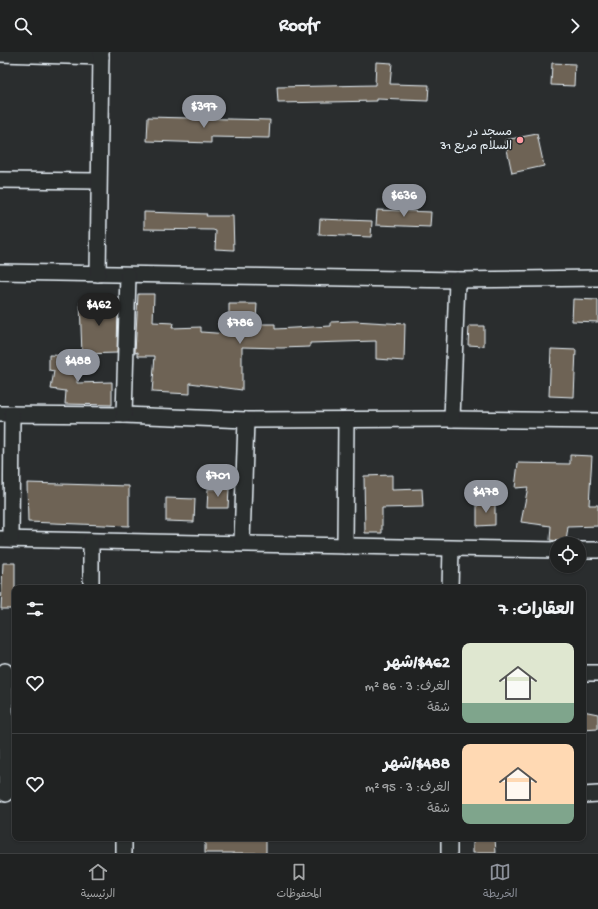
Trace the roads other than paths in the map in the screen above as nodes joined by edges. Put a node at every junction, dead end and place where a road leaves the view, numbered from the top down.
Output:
1 (0, 54) edge
2 (101, 54) edge
3 (0, 180) edge
4 (98, 181) junction
5 (0, 272) edge
6 (98, 274) junction
7 (128, 275) junction
8 (598, 278) edge
9 (457, 280) junction
10 (6, 414) edge
11 (124, 415) junction
12 (452, 419) junction
13 (246, 420) junction
14 (346, 420) junction
15 (598, 422) edge
16 (5, 539) edge
17 (91, 541) junction
18 (242, 542) junction
19 (345, 546) junction
20 (451, 549) junction
21 (550, 550) edge
22 (586, 550) edge
23 (598, 550) edge
24 (90, 585) edge
25 (450, 585) edge
26 (7, 671) edge
27 (586, 673) edge
28 (598, 673) edge
29 (7, 794) edge
30 (598, 794) edge
31 (586, 795) edge
32 (124, 841) edge
33 (449, 841) edge
34 (124, 853) edge
35 (449, 853) edge

1 - 2 street
2 - 4 street
3 - 4 street
4 - 6 street
5 - 6 street
6 - 7 street
7 - 9 street
7 - 11 street
8 - 9 street
9 - 12 street
10 - 11 street
10 - 16 street
11 - 13 street
12 - 14 street
12 - 15 street
13 - 14 street
13 - 18 street
14 - 19 street
16 - 17 street
17 - 18 street
17 - 24 street
18 - 19 street
19 - 20 street
20 - 21 street
20 - 25 street
22 - 23 street
26 - 29 street
27 - 28 street
30 - 31 street
32 - 34 street
33 - 35 street

